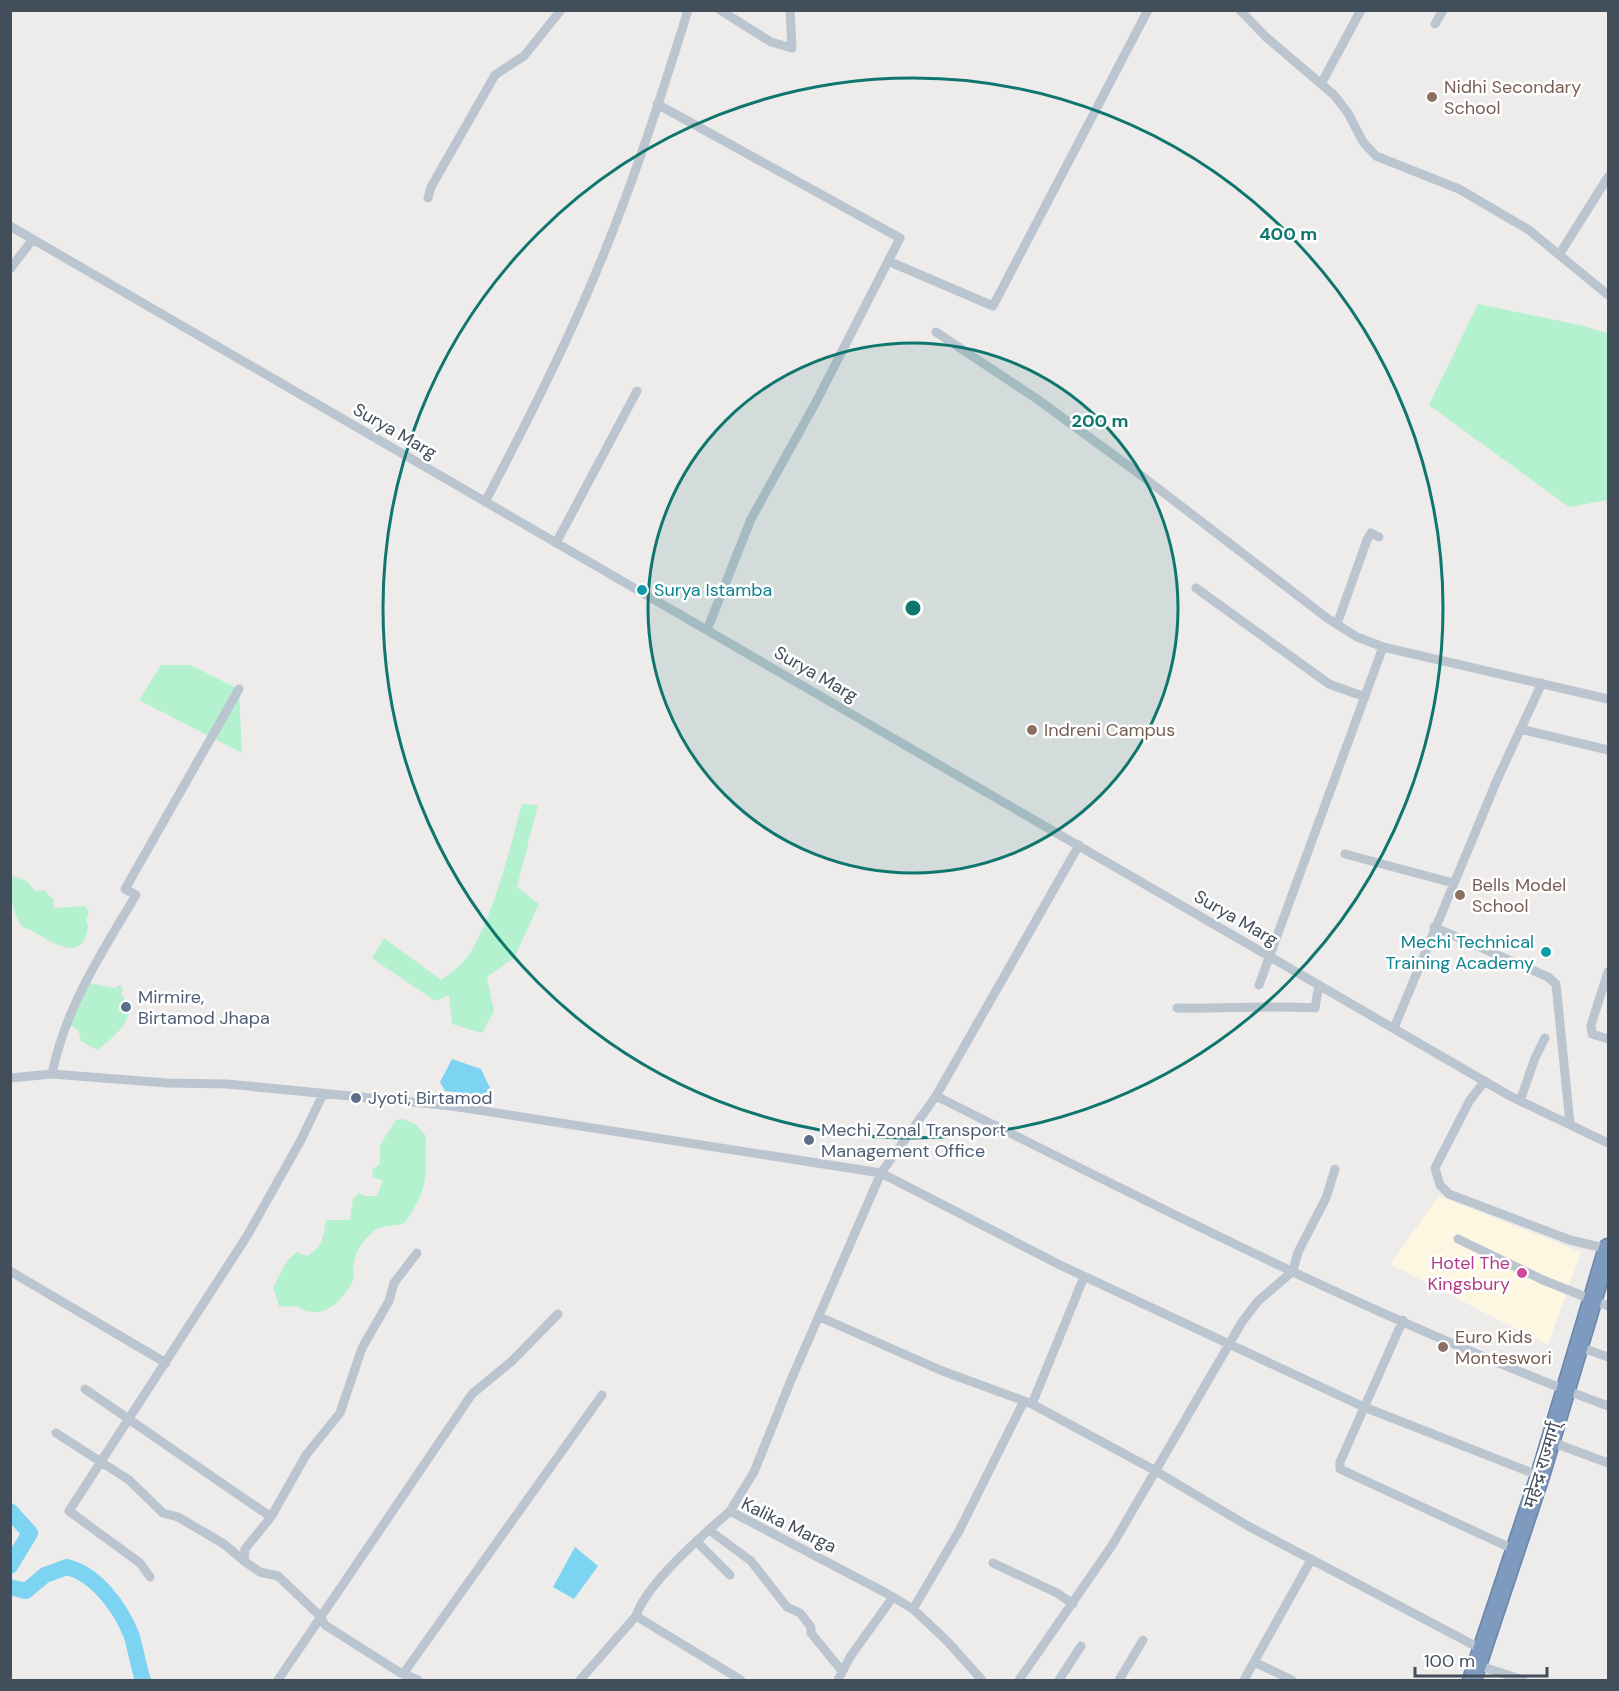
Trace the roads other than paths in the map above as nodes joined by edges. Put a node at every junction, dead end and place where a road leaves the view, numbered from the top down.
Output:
1 (561, 10) edge
2 (688, 10) edge
3 (720, 10) edge
4 (790, 10) edge
5 (1148, 10) edge
6 (1240, 10) edge
7 (1361, 10) edge
8 (1443, 10) edge
9 (1435, 24) dead end
10 (1321, 84) junction
11 (657, 104) junction
12 (1608, 177) edge
13 (428, 198) dead end
14 (10, 226) edge
15 (33, 239) junction
16 (1559, 255) junction
17 (888, 261) junction
18 (10, 268) edge
19 (1608, 295) edge
20 (936, 332) dead end
21 (638, 391) dead end
22 (485, 502) junction
23 (1379, 537) dead end
24 (556, 543) junction
25 (1197, 588) dead end
26 (1337, 624) junction
27 (707, 630) junction
28 (1383, 647) junction
29 (1542, 683) junction
30 (239, 689) dead end
31 (1365, 697) junction
32 (1608, 699) edge
33 (1520, 729) junction
34 (1608, 750) edge
35 (1079, 845) junction
36 (1345, 854) dead end
37 (1453, 883) junction
38 (1434, 927) junction
39 (1270, 958) junction
40 (1608, 972) edge
41 (1259, 985) dead end
42 (1319, 985) junction
43 (1177, 1008) dead end
44 (1394, 1028) junction
45 (1545, 1038) dead end
46 (1608, 1039) edge
47 (52, 1074) junction
48 (10, 1078) edge
49 (1485, 1081) junction
50 (323, 1094) junction
51 (936, 1096) junction
52 (1520, 1101) junction
53 (1569, 1124) junction
54 (1608, 1143) edge
55 (1335, 1169) dead end
56 (882, 1173) junction
57 (1458, 1239) dead end
58 (1608, 1249) edge
59 (417, 1253) dead end
60 (10, 1271) edge
61 (1293, 1271) junction
62 (1084, 1276) junction
63 (1600, 1303) edge
64 (558, 1314) dead end
65 (820, 1317) junction
66 (1403, 1320) junction
67 (1230, 1344) junction
68 (1577, 1346) junction
69 (1608, 1357) edge
70 (166, 1363) junction
71 (85, 1389) dead end
72 (1565, 1390) junction
73 (602, 1395) dead end
74 (1028, 1403) junction
75 (1608, 1406) edge
76 (1364, 1407) junction
77 (129, 1420) junction
78 (56, 1434) dead end
79 (1549, 1441) junction
80 (102, 1462) junction
81 (1608, 1462) edge
82 (1154, 1470) junction
83 (1540, 1476) junction
84 (730, 1511) junction
85 (271, 1517) junction
86 (709, 1530) junction
87 (698, 1543) junction
88 (1515, 1550) junction
89 (1311, 1560) junction
90 (244, 1561) junction
91 (993, 1563) dead end
92 (730, 1575) dead end
93 (150, 1577) dead end
94 (893, 1597) junction
95 (1073, 1604) junction
96 (913, 1610) junction
97 (636, 1616) junction
98 (321, 1617) junction
99 (1143, 1640) dead end
100 (1081, 1647) dead end
101 (1254, 1662) junction
102 (1477, 1665) edge
103 (403, 1674) junction
104 (840, 1676) edge
105 (278, 1680) edge
106 (418, 1680) edge
107 (580, 1680) edge
108 (741, 1680) edge
109 (982, 1680) edge
110 (1019, 1680) edge
111 (1059, 1680) edge
112 (1119, 1680) edge
113 (1244, 1680) edge
114 (1292, 1680) edge
115 (1523, 1680) edge

1 - 13 street
2 - 11 street
3 - 4 street
5 - 17 street
6 - 10 street
7 - 10 street
8 - 9 street
10 - 16 street
11 - 17 street
11 - 22 street
12 - 16 street
14 - 15 street, Surya Marg
15 - 18 street
15 - 22 street, Surya Marg
16 - 19 street
17 - 27 street
20 - 26 street
21 - 24 street
22 - 24 street, Surya Marg
23 - 26 street
24 - 27 street, Surya Marg
25 - 31 street
26 - 28 street
27 - 35 street, Surya Marg
28 - 29 street
28 - 31 street
29 - 32 street
29 - 33 street
30 - 47 street
31 - 39 street
33 - 34 street
33 - 37 street
35 - 39 street, Surya Marg
35 - 51 street
36 - 37 street
37 - 38 street
38 - 44 street
38 - 53 street
39 - 41 street
39 - 42 street, Surya Marg
40 - 46 street
42 - 43 street
42 - 44 street, Surya Marg
44 - 49 street, Surya Marg
45 - 52 street
47 - 48 street
47 - 50 street
49 - 52 street, Surya Marg
49 - 58 street
50 - 56 street
50 - 70 street
51 - 56 street
51 - 61 street
52 - 53 street, Surya Marg
53 - 54 street, Surya Marg
55 - 61 street
56 - 62 street
56 - 65 street
57 - 63 street
58 - 63 highway, महेन्द्र राज्मार्ग्
59 - 85 street
60 - 70 street
61 - 66 street
61 - 67 street
62 - 67 street
62 - 74 street
63 - 68 highway, महेन्द्र राज्मार्ग्
64 - 98 street
65 - 74 street
65 - 84 street
66 - 72 street
66 - 76 street
67 - 76 street
67 - 82 street
68 - 69 street
68 - 72 highway, महेन्द्र राज्मार्ग्
70 - 77 street
71 - 77 street
72 - 75 street
72 - 79 highway, महेन्द्र राज्मार्ग्
73 - 103 street
74 - 82 street
74 - 96 street
76 - 83 street
76 - 88 street
77 - 80 street
77 - 85 street
78 - 80 street
79 - 81 street
79 - 83 highway, महेन्द्र राज्मार्ग्
80 - 90 street
80 - 93 street
82 - 89 street
82 - 95 street
83 - 88 highway, महेन्द्र राज्मार्ग्
84 - 86 street, Kalika Marga
84 - 94 street, Kalika Marga
85 - 90 street
86 - 87 street, Kalika Marga
86 - 104 street
87 - 92 street
87 - 97 street, Kalika Marga
88 - 102 highway, महेन्द्र राज्मार्ग्
89 - 101 street
89 - 102 street
90 - 98 street
91 - 95 street
94 - 96 street, Kalika Marga
94 - 104 street
95 - 110 street
96 - 109 street, Kalika Marga
97 - 107 street, Kalika Marga
97 - 108 street
98 - 103 street
98 - 105 street
99 - 112 street
100 - 111 street
101 - 113 street
101 - 114 street
102 - 115 street
103 - 106 street

